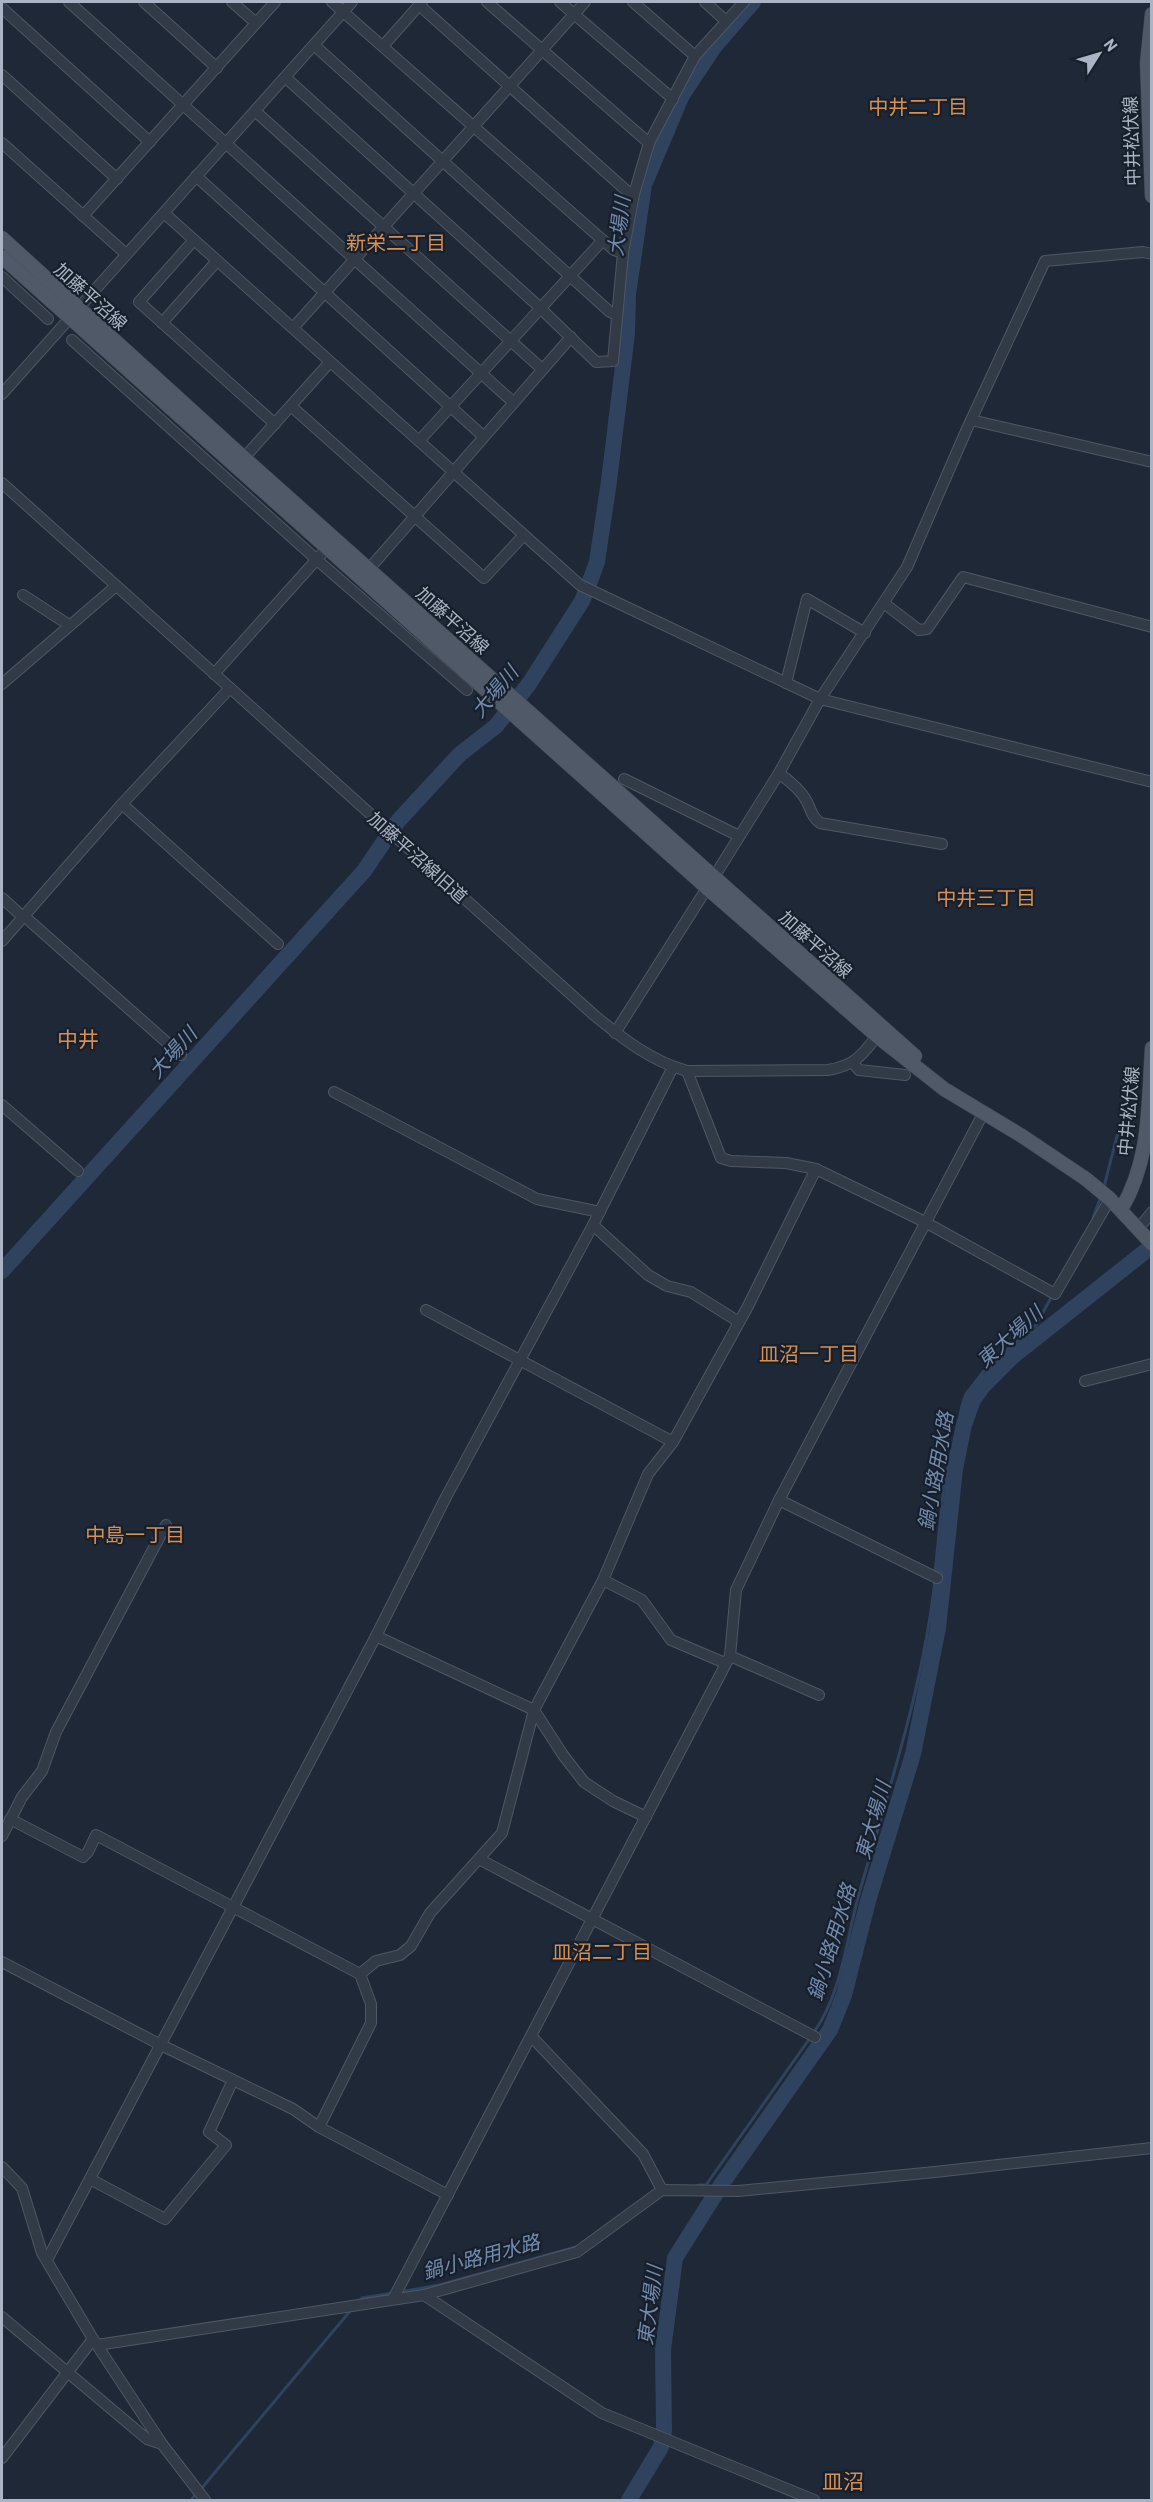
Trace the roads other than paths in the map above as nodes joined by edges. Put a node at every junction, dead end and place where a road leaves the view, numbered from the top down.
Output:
1 (69, 2) edge
2 (144, 2) edge
3 (232, 2) edge
4 (275, 2) edge
5 (332, 2) edge
6 (352, 2) edge
7 (487, 2) edge
8 (561, 2) edge
9 (585, 2) edge
10 (633, 2) edge
11 (705, 2) edge
12 (744, 2) edge
13 (421, 3) edge
14 (2, 8) edge
15 (343, 12) junction
16 (574, 14) junction
17 (1152, 14) edge
18 (726, 21) junction
19 (256, 23) junction
20 (1150, 39) edge
21 (314, 45) junction
22 (383, 46) junction
23 (542, 50) junction
24 (695, 56) junction
25 (217, 68) junction
26 (2, 75) edge
27 (285, 77) junction
28 (510, 86) junction
29 (672, 99) junction
30 (183, 104) junction
31 (255, 111) junction
32 (473, 127) junction
33 (150, 142) junction
34 (2, 143) edge
35 (649, 143) junction
36 (226, 144) junction
37 (1151, 153) edge
38 (444, 162) junction
39 (196, 176) junction
40 (117, 179) junction
41 (414, 194) junction
42 (634, 194) junction
43 (1152, 196) edge
44 (164, 213) junction
45 (83, 216) junction
46 (384, 227) junction
47 (2, 238) edge
48 (194, 240) junction
49 (603, 240) junction
50 (623, 253) junction
51 (126, 254) junction
52 (1152, 254) edge
53 (2, 257) edge
54 (354, 260) junction
55 (218, 261) junction
56 (19, 273) junction
57 (570, 276) junction
58 (5, 281) edge
59 (324, 293) junction
60 (540, 308) junction
61 (74, 314) junction
62 (617, 315) junction
63 (48, 319) dead end
64 (162, 323) junction
65 (293, 328) junction
66 (571, 338) junction
67 (72, 340) dead end
68 (511, 341) junction
69 (330, 362) junction
70 (542, 369) junction
71 (479, 373) junction
72 (2, 394) edge
73 (513, 402) junction
74 (291, 406) junction
75 (451, 407) junction
76 (971, 420) junction
77 (173, 422) junction
78 (275, 424) junction
79 (483, 436) junction
80 (419, 441) junction
81 (244, 458) junction
82 (1152, 462) edge
83 (453, 471) junction
84 (2, 483) edge
85 (416, 517) junction
86 (523, 536) junction
87 (326, 549) junction
88 (316, 559) junction
89 (369, 569) junction
90 (116, 586) junction
91 (23, 594) dead end
92 (885, 604) junction
93 (69, 625) junction
94 (1152, 627) edge
95 (866, 633) junction
96 (214, 674) junction
97 (786, 683) junction
98 (2, 684) edge
99 (230, 688) junction
100 (467, 690) dead end
101 (502, 697) junction
102 (820, 699) junction
103 (779, 773) junction
104 (624, 779) dead end
105 (1152, 782) edge
106 (122, 804) junction
107 (739, 836) junction
108 (942, 844) dead end
109 (710, 882) junction
110 (2, 898) edge
111 (23, 917) junction
112 (2, 941) edge
113 (278, 944) dead end
114 (880, 1032) junction
115 (615, 1033) junction
116 (1152, 1048) edge
117 (181, 1055) dead end
118 (853, 1063) junction
119 (673, 1067) junction
120 (687, 1071) junction
121 (905, 1075) dead end
122 (334, 1092) dead end
123 (2, 1105) edge
124 (984, 1112) junction
125 (816, 1169) junction
126 (78, 1172) dead end
127 (1110, 1199) junction
128 (1121, 1210) junction
129 (600, 1212) junction
130 (1152, 1212) edge
131 (925, 1221) junction
132 (593, 1225) junction
133 (1138, 1229) junction
134 (1152, 1244) edge
135 (426, 1310) dead end
136 (739, 1322) junction
137 (520, 1362) junction
138 (1152, 1364) edge
139 (1085, 1381) dead end
140 (673, 1442) junction
141 (779, 1500) junction
142 (166, 1525) dead end
143 (937, 1578) dead end
144 (603, 1580) junction
145 (376, 1636) junction
146 (728, 1659) junction
147 (819, 1695) dead end
148 (534, 1710) junction
149 (646, 1817) junction
150 (10, 1819) junction
151 (2, 1836) edge
152 (479, 1858) junction
153 (233, 1906) junction
154 (592, 1919) junction
155 (2, 1962) edge
156 (360, 1974) junction
157 (531, 2036) junction
158 (814, 2037) dead end
159 (159, 2044) junction
160 (233, 2080) junction
161 (319, 2127) junction
162 (1152, 2148) edge
163 (2, 2167) edge
164 (90, 2179) junction
165 (662, 2190) junction
166 (448, 2194) junction
167 (47, 2259) junction
168 (424, 2295) junction
169 (393, 2299) junction
170 (2, 2318) edge
171 (95, 2342) junction
172 (68, 2372) junction
173 (162, 2444) junction
174 (2, 2458) edge
175 (205, 2500) edge
176 (814, 2500) edge

1 - 30 street
2 - 25 street
3 - 19 street
4 - 19 street
5 - 15 street
6 - 15 street
7 - 23 street
8 - 16 street
9 - 16 street
10 - 24 street
11 - 18 street
12 - 18 street
13 - 22 street
13 - 28 street
14 - 33 street
15 - 21 street
15 - 22 street
16 - 23 street
16 - 29 street
17 - 20 main road, 中井松伏線
18 - 24 street
19 - 25 street
20 - 37 main road, 中井松伏線
21 - 27 street
21 - 38 street
22 - 32 street
23 - 28 street
23 - 35 street
24 - 29 street
25 - 30 street
26 - 40 street
27 - 31 street
27 - 41 street
28 - 32 street
28 - 42 street
29 - 35 street
30 - 33 street
30 - 36 street
31 - 36 street
31 - 46 street
32 - 38 street
32 - 49 street
33 - 40 street
34 - 45 street
35 - 42 street
36 - 39 street
36 - 54 street
37 - 43 main road, 中井松伏線
38 - 41 street
38 - 57 street
39 - 44 street
39 - 59 street
40 - 45 street
41 - 46 street
41 - 60 street
42 - 50 street
44 - 48 street
44 - 51 street
45 - 51 street
46 - 54 street
46 - 68 street
47 - 61 main road, 加藤平沼線
48 - 55 street
48 - 64 street
49 - 50 street
49 - 57 street
50 - 62 street
51 - 61 street
52 - 76 street
53 - 56 main road, 加藤平沼線
54 - 59 street
54 - 71 street
55 - 64 street
55 - 65 street
56 - 58 street
56 - 61 main road, 加藤平沼線
57 - 60 street
57 - 62 street
58 - 63 street
59 - 65 street
59 - 75 street
60 - 66 street
60 - 68 street
61 - 72 street
61 - 77 main road, 加藤平沼線
61 - 81 main road, 加藤平沼線
62 - 66 street
64 - 78 street
65 - 69 street
66 - 70 street
67 - 77 street
68 - 70 street
68 - 71 street
69 - 74 street
69 - 80 street
70 - 73 street
71 - 73 street
71 - 75 street
73 - 79 street
74 - 78 street
74 - 85 street
75 - 79 street
75 - 80 street
76 - 82 street
76 - 92 street
77 - 87 main road, 加藤平沼線
77 - 88 street
78 - 81 street
79 - 83 street
80 - 83 street
81 - 89 main road, 加藤平沼線
83 - 85 street
83 - 86 street
84 - 90 street, 加藤平沼線旧道
85 - 86 street
85 - 89 street
86 - 97 street
87 - 88 street
87 - 101 main road, 加藤平沼線
88 - 96 street
88 - 100 street
89 - 101 main road, 加藤平沼線
90 - 93 street
90 - 96 street, 加藤平沼線旧道
91 - 93 street
92 - 94 street
92 - 95 street
93 - 98 street
95 - 97 street
95 - 102 street
96 - 99 street, 加藤平沼線旧道
97 - 102 street
99 - 106 street
99 - 115 street, 加藤平沼線旧道
101 - 109 main road, 加藤平沼線
102 - 103 street
102 - 105 street
103 - 107 street
103 - 108 street
104 - 107 street
106 - 111 street
106 - 113 street
107 - 109 street
109 - 114 main road, 加藤平沼線
109 - 115 street
110 - 111 street
111 - 112 street
111 - 117 street
114 - 118 street
114 - 124 main road, 加藤平沼線
115 - 119 street, 加藤平沼線旧道
116 - 128 main road, 中井松伏線
118 - 120 street, 加藤平沼線旧道
118 - 121 street
119 - 120 street, 加藤平沼線旧道
119 - 129 street
120 - 125 street
122 - 129 street
123 - 126 street
124 - 127 main road, 加藤平沼線
124 - 131 street
125 - 131 street
125 - 136 street
127 - 128 main road, 加藤平沼線
127 - 131 street
128 - 133 main road, 加藤平沼線
129 - 132 street
130 - 133 street
131 - 141 street
132 - 136 street
132 - 137 street
133 - 134 main road, 加藤平沼線
135 - 137 street
136 - 140 street
137 - 140 street
137 - 145 street
138 - 139 street
140 - 144 street
141 - 143 street
141 - 146 street
142 - 150 street
144 - 146 street
144 - 148 street
145 - 148 street
145 - 153 street
146 - 147 street
146 - 149 street
148 - 149 street
148 - 152 street
149 - 154 street
150 - 151 street
150 - 153 street
152 - 154 street
152 - 156 street
153 - 156 street
153 - 159 street
154 - 157 street
154 - 158 street
155 - 159 street
156 - 161 street
157 - 165 street
157 - 166 street
159 - 160 street
159 - 164 street
160 - 161 street
160 - 164 street
161 - 166 street
162 - 165 street
163 - 167 street
164 - 167 street
165 - 168 street
166 - 169 street
167 - 171 street
168 - 169 street
168 - 176 street
169 - 171 street
170 - 172 street
171 - 172 street
171 - 173 street
172 - 173 street
172 - 174 street
173 - 175 street

